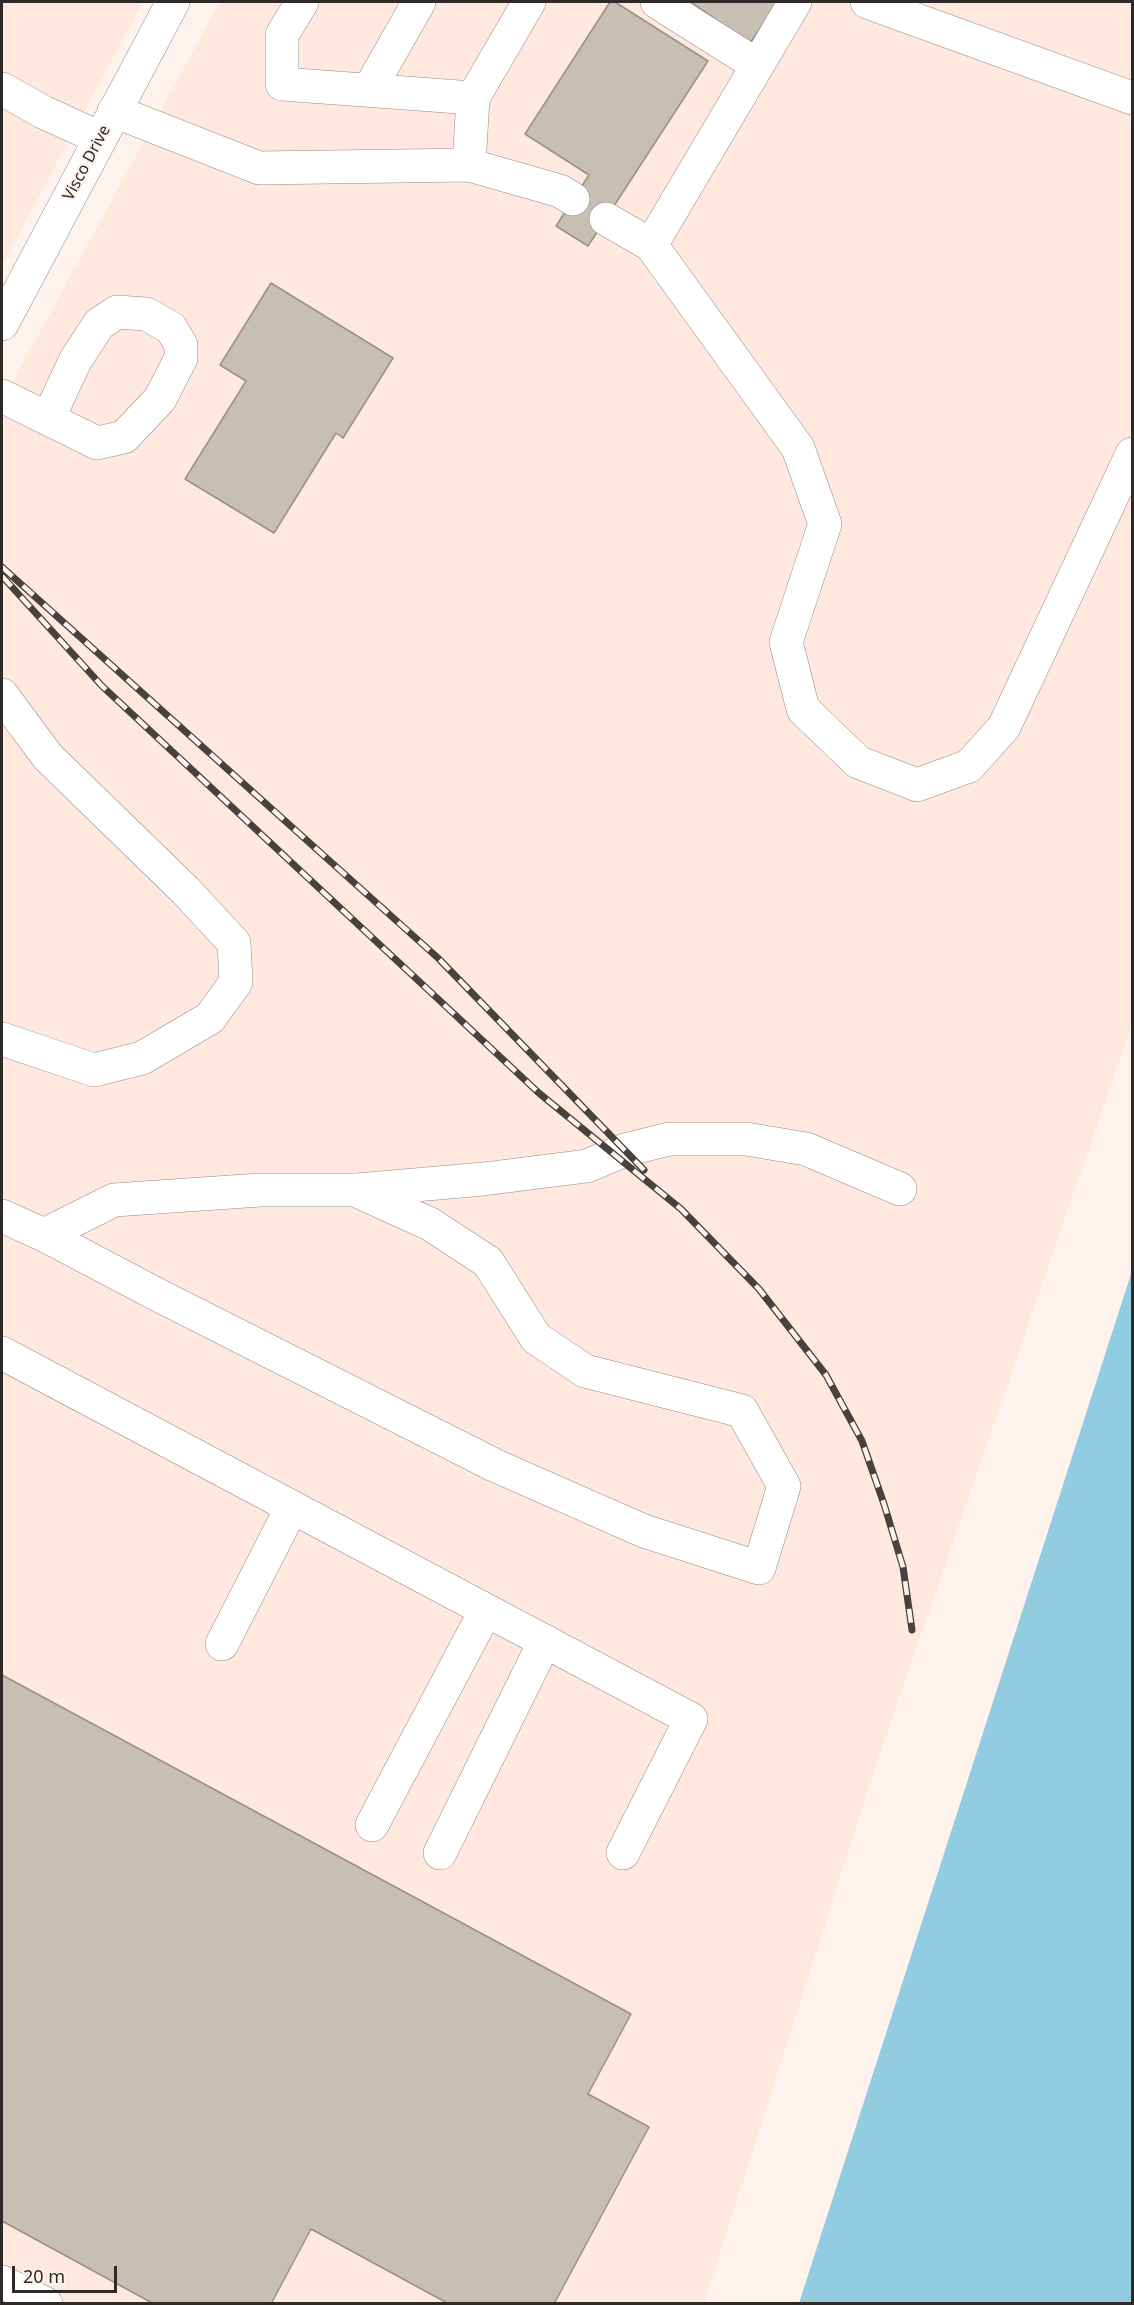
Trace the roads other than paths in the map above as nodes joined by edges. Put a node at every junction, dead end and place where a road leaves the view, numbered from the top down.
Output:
1 (173, 2) edge
2 (302, 2) edge
3 (419, 2) edge
4 (529, 2) edge
5 (657, 2) edge
6 (795, 2) edge
7 (867, 2) edge
8 (757, 65) junction
9 (2, 89) edge
10 (369, 90) junction
11 (473, 98) junction
12 (1132, 98) edge
13 (107, 125) junction
14 (469, 165) junction
15 (573, 199) dead end
16 (606, 219) dead end
17 (651, 245) junction
18 (2, 324) edge
19 (2, 396) edge
20 (48, 419) dead end
21 (1132, 454) edge
22 (2, 695) edge
23 (2, 1039) edge
24 (900, 1189) dead end
25 (355, 1190) junction
26 (2, 1216) edge
27 (44, 1234) junction
28 (2, 1353) edge
29 (291, 1507) junction
30 (486, 1610) junction
31 (544, 1641) junction
32 (222, 1644) dead end
33 (372, 1825) dead end
34 (623, 1852) dead end
35 (440, 1853) dead end
36 (2, 2282) edge
37 (46, 2304) edge

1 - 13 street, Visco Drive
2 - 10 street
3 - 10 street
4 - 11 street
5 - 8 street
6 - 8 street
7 - 12 street
8 - 17 street
9 - 13 street
10 - 11 street
11 - 14 street
13 - 14 street
13 - 18 street, Visco Drive
14 - 15 street
16 - 17 street
17 - 21 street
19 - 20 street
22 - 23 street
24 - 25 street
25 - 27 street
25 - 27 street
26 - 27 street
28 - 29 street
29 - 30 street
29 - 32 street
30 - 31 street
30 - 33 street
31 - 34 street
31 - 35 street
36 - 37 street

